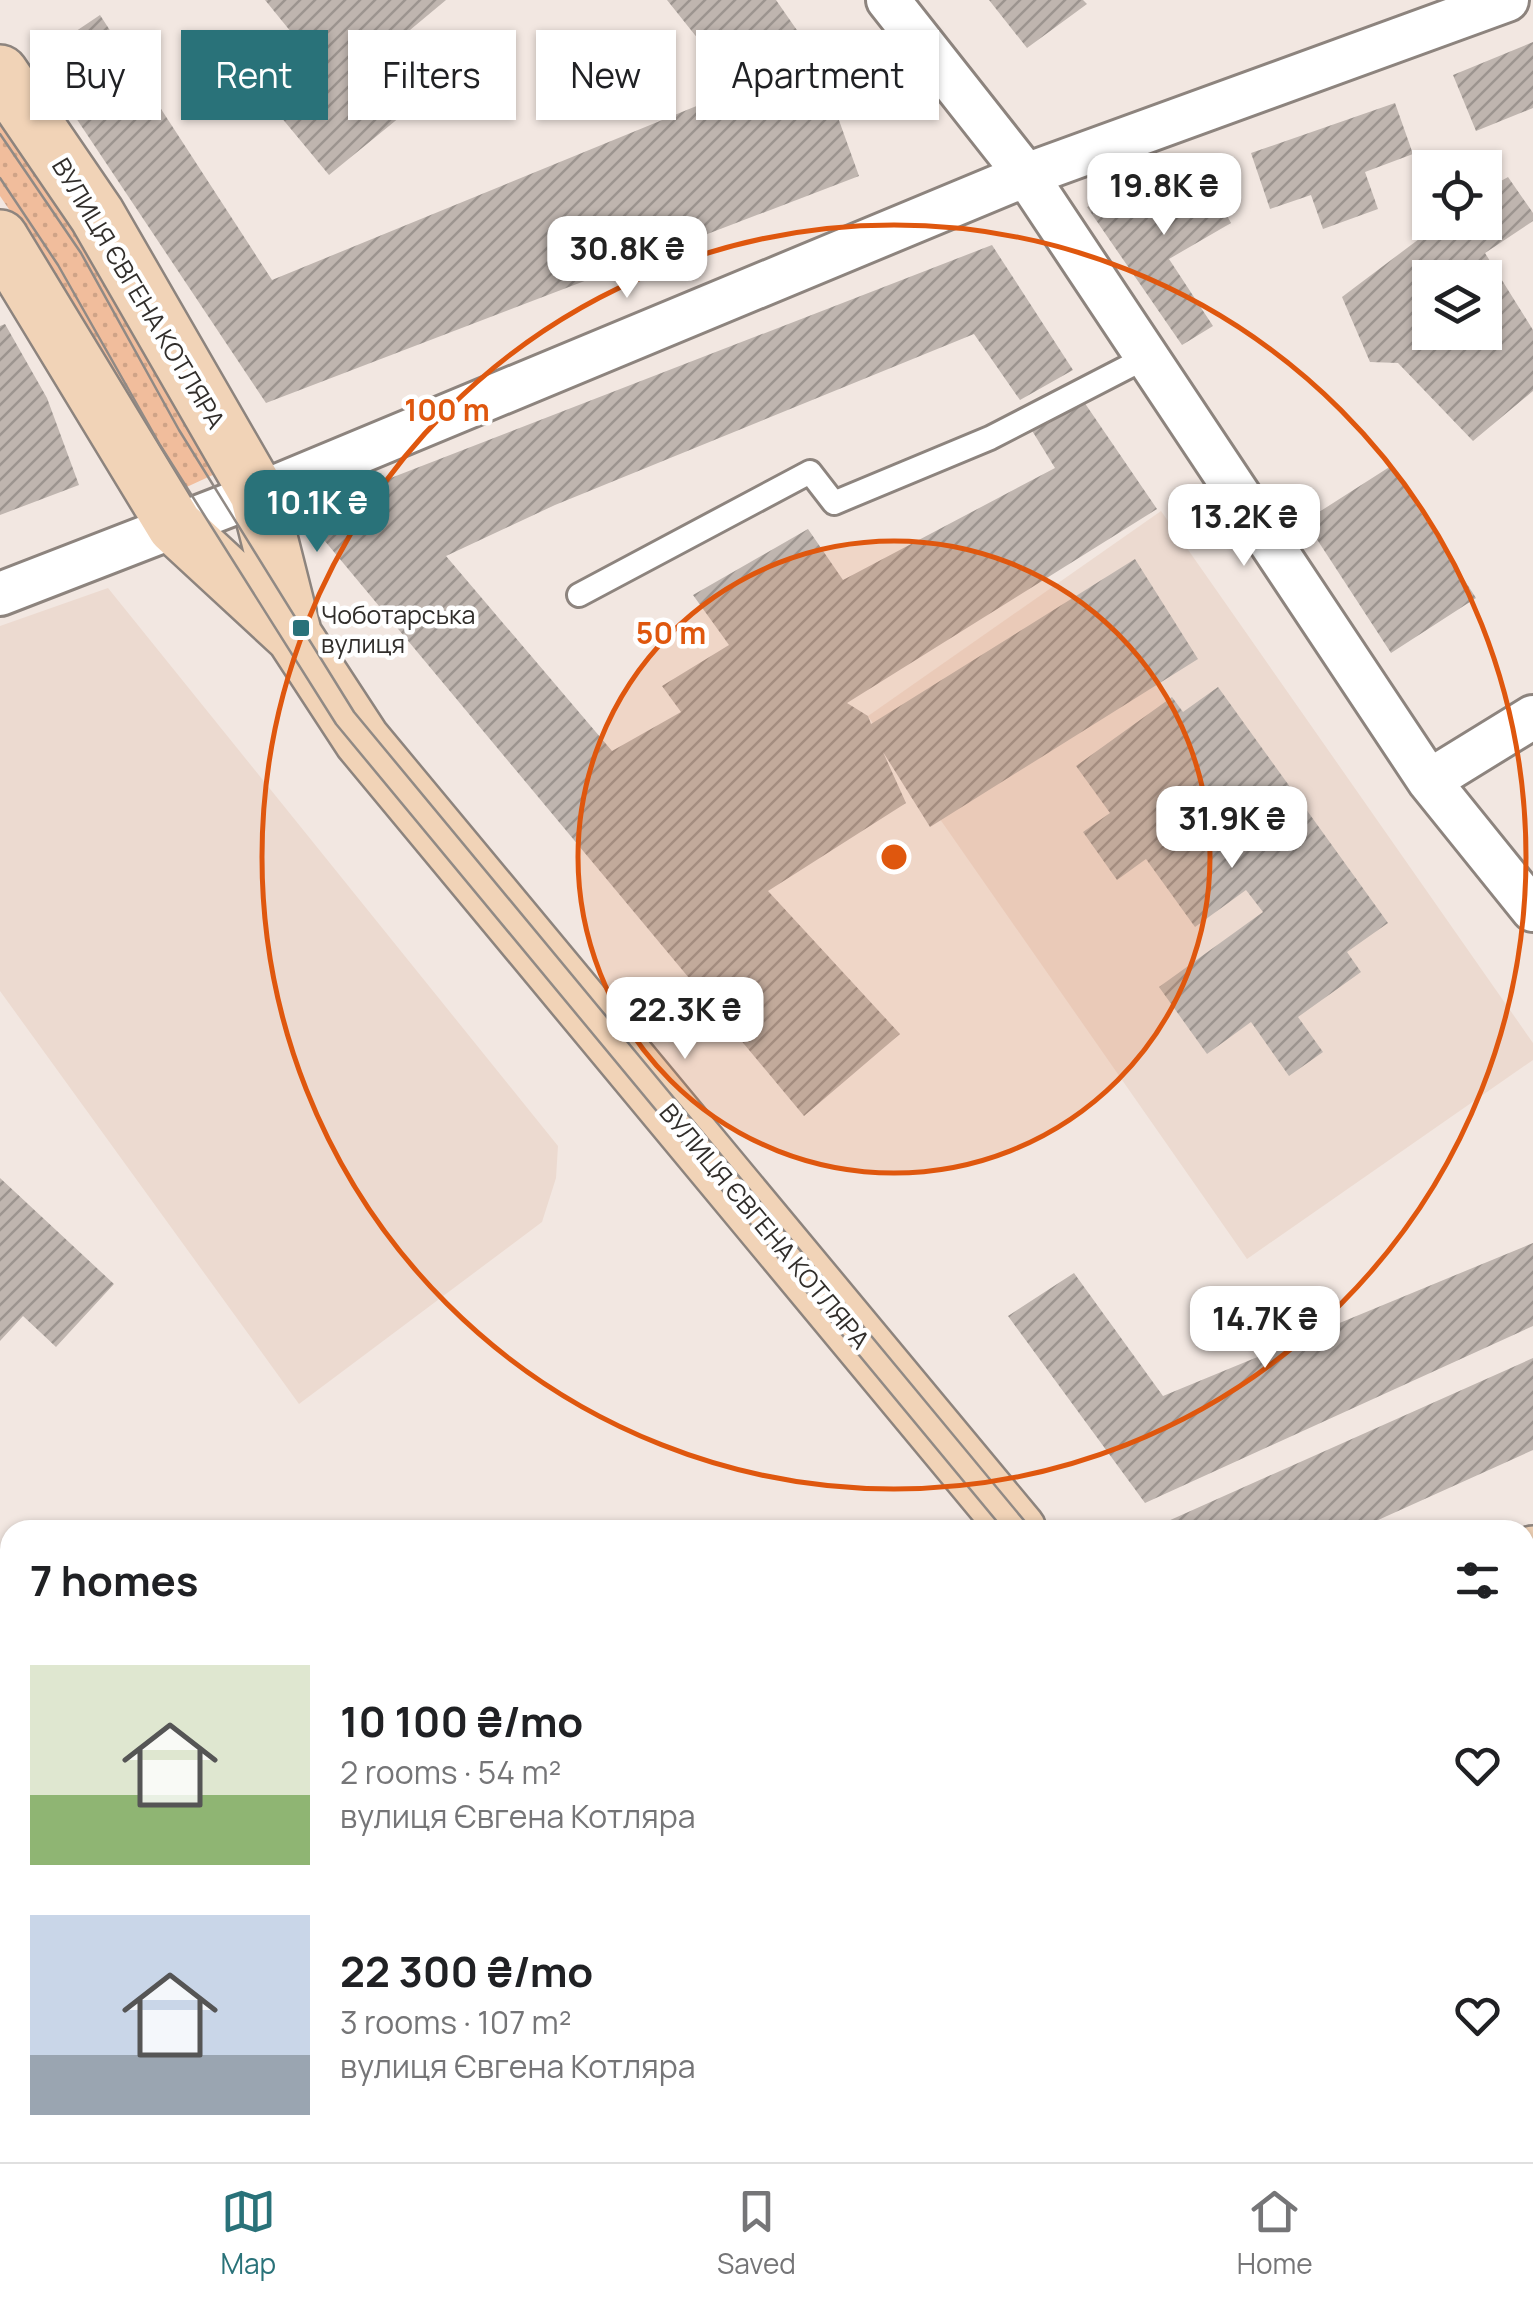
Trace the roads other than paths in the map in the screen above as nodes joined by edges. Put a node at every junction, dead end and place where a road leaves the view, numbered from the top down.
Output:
1 (888, 0) edge
2 (1507, 0) edge
3 (0, 74) edge
4 (1026, 175) junction
5 (0, 238) edge
6 (1147, 357) junction
7 (258, 494) junction
8 (176, 526) junction
9 (0, 594) edge
10 (580, 595) dead end
11 (294, 636) junction
12 (1533, 717) edge
13 (1429, 781) junction
14 (1533, 910) edge
15 (1010, 1520) edge

1 - 4 street
2 - 4 street
3 - 7 main road, ВУЛИЦЯ ЄВГЕНА КОТЛЯРА
4 - 6 street
4 - 7 street
5 - 8 main road, ВУЛИЦЯ ЄВГЕНА КОТЛЯРА
6 - 10 lane
6 - 13 street
7 - 8 street
7 - 11 main road, ВУЛИЦЯ ЄВГЕНА КОТЛЯРА
8 - 9 street
8 - 11 main road, ВУЛИЦЯ ЄВГЕНА КОТЛЯРА
11 - 15 main road, ВУЛИЦЯ ЄВГЕНА КОТЛЯРА
12 - 13 street
13 - 14 street

